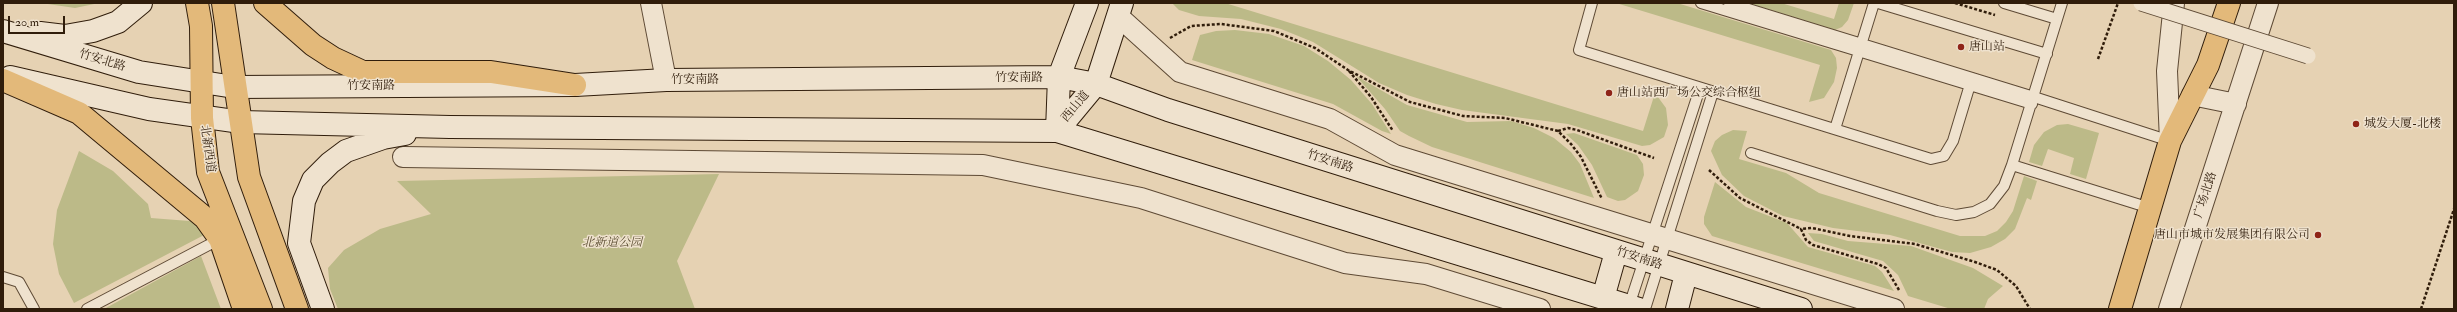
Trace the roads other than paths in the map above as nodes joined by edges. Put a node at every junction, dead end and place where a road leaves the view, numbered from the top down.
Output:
1 (141, 3) edge
2 (197, 3) edge
3 (223, 3) edge
4 (265, 3) edge
5 (651, 3) edge
6 (1087, 3) edge
7 (1592, 3) edge
8 (1701, 3) edge
9 (1729, 3) edge
10 (1874, 3) edge
11 (1878, 3) edge
12 (2004, 3) edge
13 (2062, 3) edge
14 (2141, 3) edge
15 (2174, 3) edge
16 (2229, 3) edge
17 (2268, 3) edge
18 (1120, 10) edge
19 (2057, 19) junction
20 (3, 30) edge
21 (1860, 47) junction
22 (2047, 54) junction
23 (2308, 56) dead end
24 (3, 75) edge
25 (1059, 77) junction
26 (3, 80) edge
27 (666, 80) junction
28 (1971, 81) junction
29 (202, 82) junction
30 (1096, 84) junction
31 (575, 85) junction
32 (234, 87) junction
33 (1700, 88) junction
34 (1713, 92) junction
35 (2192, 95) junction
36 (2033, 100) junction
37 (2236, 104) junction
38 (202, 118) junction
39 (241, 122) junction
40 (450, 127) junction
41 (1835, 129) junction
42 (1057, 131) junction
43 (2170, 141) junction
44 (1751, 153) dead end
45 (404, 157) dead end
46 (2012, 165) junction
47 (2150, 208) junction
48 (1659, 238) junction
49 (220, 239) junction
50 (1616, 252) junction
51 (1651, 263) junction
52 (1686, 274) junction
53 (3, 277) edge
54 (1603, 298) junction
55 (1897, 301) edge
56 (1638, 308) edge
57 (34, 309) edge
58 (87, 309) edge
59 (244, 309) edge
60 (261, 309) edge
61 (297, 309) edge
62 (323, 309) edge
63 (1540, 309) edge
64 (1677, 309) edge
65 (1801, 309) edge
66 (2120, 309) edge
67 (2169, 309) edge

1 - 20 main road
2 - 29 main road, 北新西道
3 - 32 main road
4 - 31 main road
5 - 27 street
6 - 25 main road, 西山道
7 - 33 lane
8 - 21 lane
9 - 21 lane
10 - 21 lane
11 - 22 lane
12 - 19 lane
13 - 19 lane
14 - 23 street, bridge
15 - 43 street
16 - 35 main road
17 - 37 street, 广场北路
18 - 30 main road, 西山道
18 - 48 street
19 - 22 lane
20 - 29 main road, 竹安北路
21 - 28 lane
21 - 41 lane
22 - 36 lane
24 - 38 main road
25 - 27 main road, 竹安南路
25 - 30 main road, 竹安南路
25 - 42 main road, 西山道
26 - 49 main road
27 - 31 main road, 竹安南路
28 - 36 lane
28 - 41 lane
29 - 32 main road, 竹安南路
29 - 38 main road, 北新西道
30 - 42 main road, 西山道
30 - 50 main road, 竹安南路
31 - 32 main road, 竹安南路
32 - 39 main road
33 - 34 lane
33 - 48 lane
34 - 41 lane
34 - 48 lane
35 - 37 street
35 - 43 main road
36 - 43 lane
36 - 46 lane
37 - 67 street, 广场北路
38 - 39 main road
38 - 60 main road, 北新西道
39 - 40 main road
39 - 61 main road
40 - 42 main road
40 - 62 main road
42 - 54 main road
43 - 47 main road
44 - 46 lane
45 - 63 street
46 - 47 lane
47 - 66 main road
48 - 51 lane
48 - 51 lane
48 - 55 street
49 - 58 lane
49 - 59 main road
50 - 51 main road, 竹安南路
50 - 54 main road
51 - 52 main road, 竹安南路
51 - 56 lane
51 - 56 lane
52 - 64 main road
52 - 65 main road, 竹安南路
53 - 57 lane
54 - 56 main road

